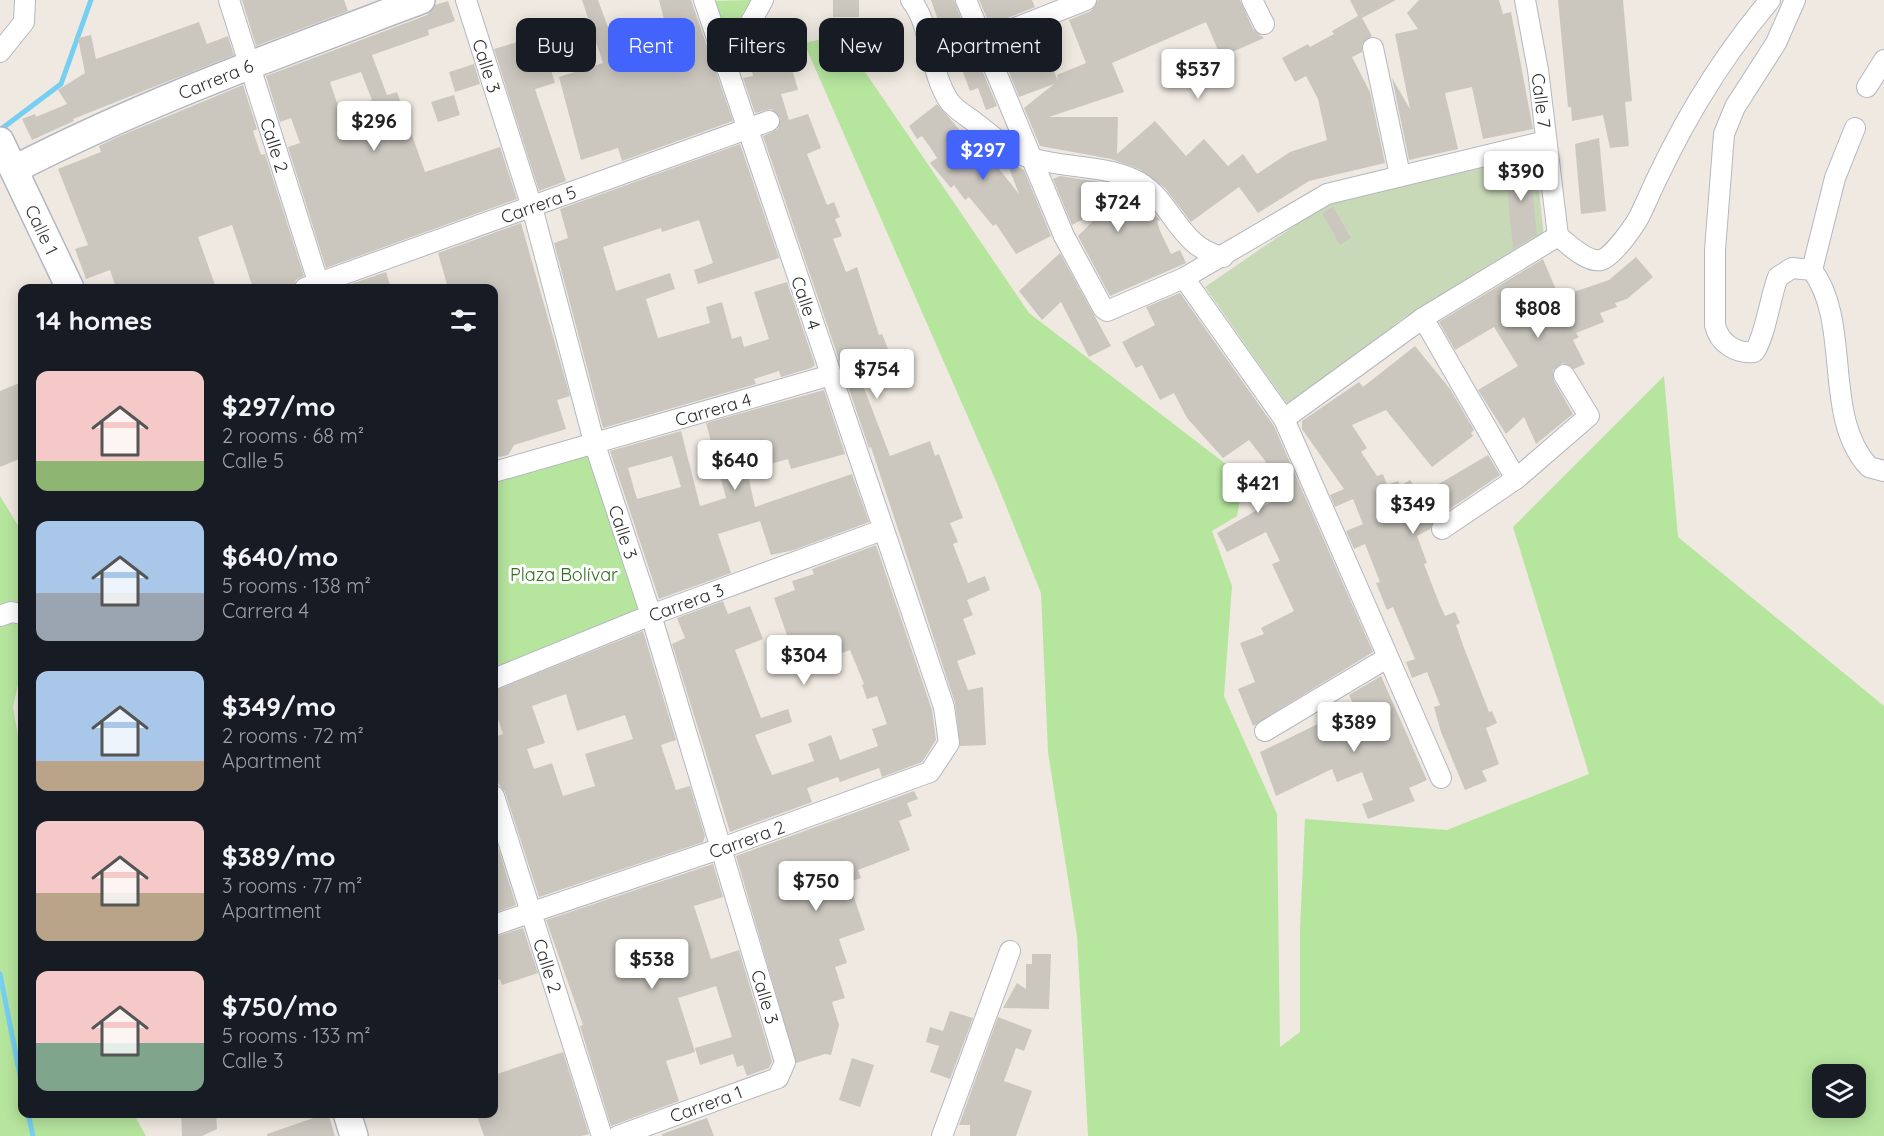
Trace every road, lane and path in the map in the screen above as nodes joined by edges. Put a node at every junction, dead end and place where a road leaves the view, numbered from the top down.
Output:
1 (26, 0) edge
2 (229, 0) edge
3 (421, 0) edge
4 (466, 0) edge
5 (704, 0) edge
6 (763, 0) edge
7 (911, 0) edge
8 (966, 0) edge
9 (1086, 0) edge
10 (1252, 0) edge
11 (1524, 0) edge
12 (1770, 0) edge
13 (1795, 0) edge
14 (710, 18) edge
15 (753, 18) edge
16 (921, 18) edge
17 (973, 18) edge
18 (1041, 18) edge
19 (1264, 24) dead end
20 (1373, 48) dead end
21 (0, 52) edge
22 (1884, 60) edge
23 (251, 64) junction
24 (728, 72) edge
25 (937, 72) edge
26 (994, 72) edge
27 (1867, 87) dead end
28 (769, 121) dead end
29 (747, 128) junction
30 (1855, 128) dead end
31 (0, 141) edge
32 (1546, 141) junction
33 (1030, 158) junction
34 (15, 170) junction
35 (1400, 175) junction
36 (532, 207) junction
37 (1558, 236) junction
38 (1223, 258) junction
39 (1812, 270) junction
40 (1184, 278) junction
41 (68, 284) edge
42 (313, 284) edge
43 (320, 284) edge
44 (1423, 318) junction
45 (831, 375) junction
46 (1564, 375) dead end
47 (1284, 418) junction
48 (594, 442) junction
49 (498, 471) edge
50 (1884, 471) edge
51 (1516, 479) junction
52 (882, 530) junction
53 (1442, 530) dead end
54 (18, 613) edge
55 (651, 615) junction
56 (0, 616) edge
57 (1387, 657) junction
58 (498, 677) edge
59 (944, 707) joint
60 (1265, 731) dead end
61 (1441, 778) dead end
62 (498, 809) edge
63 (722, 848) junction
64 (530, 914) junction
65 (498, 924) edge
66 (1010, 951) dead end
67 (785, 1062) joint
68 (349, 1118) edge
69 (354, 1136) edge
70 (602, 1136) edge
71 (618, 1136) edge
72 (942, 1136) edge

1 - 21 street
2 - 23 street, Calle 2
3 - 23 main road, Carrera 6
4 - 36 street, Calle 3
5 - 14 street, Calle 4
6 - 15 street
7 - 16 street
8 - 17 street
9 - 18 street
10 - 19 street
11 - 32 street, Calle 7
12 - 37 street
13 - 39 street
20 - 35 street
22 - 27 street
23 - 34 main road, Carrera 6
23 - 42 street, Calle 2
24 - 29 street, Calle 4
25 - 33 street
26 - 33 street
28 - 29 street, Carrera 5
29 - 36 street, Carrera 5
29 - 45 street, Calle 4
30 - 39 street
31 - 34 main road, Calle 1
32 - 35 street
32 - 37 street, Calle 7
33 - 38 street
33 - 40 street
34 - 41 main road, Calle 1
35 - 38 street
36 - 43 street, Carrera 5
36 - 48 street, Calle 3
37 - 44 street
38 - 40 street
39 - 50 street
40 - 47 street
44 - 47 street
44 - 51 street
45 - 48 street, Carrera 4
45 - 52 street, Calle 4
46 - 51 street
47 - 57 street
48 - 49 street, Carrera 4
48 - 55 street, Calle 3
51 - 53 street
52 - 55 street, Carrera 3
52 - 59 street, Calle 4
54 - 56 street
55 - 58 street, Carrera 3
55 - 63 street, Calle 3
57 - 60 street
57 - 61 street
59 - 63 street, Carrera 2
62 - 64 street, Calle 2
63 - 64 street, Carrera 2
63 - 67 street, Calle 3
64 - 65 street, Carrera 2
64 - 70 street, Calle 2
66 - 72 street
67 - 71 street, Carrera 1
68 - 69 main road

